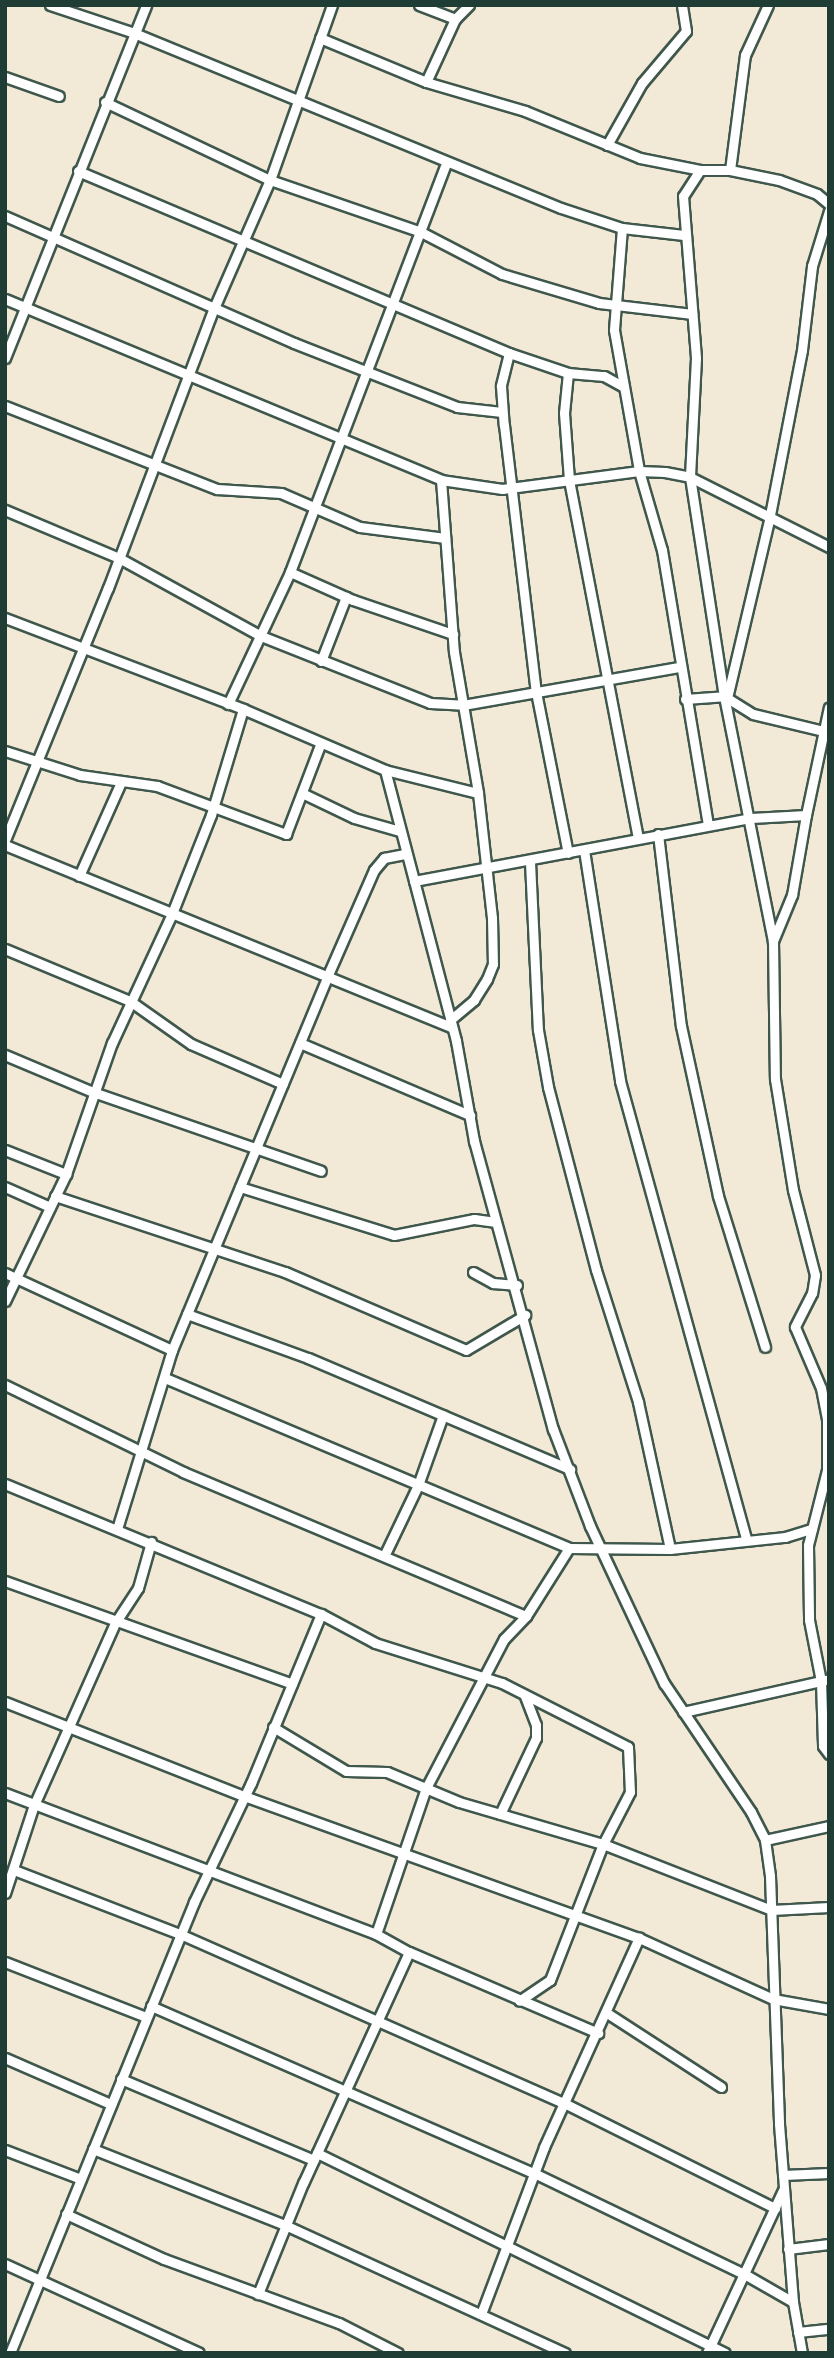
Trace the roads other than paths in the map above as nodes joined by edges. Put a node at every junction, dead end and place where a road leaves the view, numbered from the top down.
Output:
1 (50, 5) edge
2 (146, 5) edge
3 (332, 5) edge
4 (419, 5) edge
5 (469, 5) edge
6 (682, 5) edge
7 (768, 5) edge
8 (455, 19) junction
9 (134, 33) junction
10 (320, 38) junction
11 (5, 77) edge
12 (426, 82) junction
13 (59, 96) dead end
14 (105, 102) junction
15 (298, 103) junction
16 (607, 145) junction
17 (446, 163) junction
18 (701, 170) junction
19 (730, 170) junction
20 (78, 171) junction
21 (270, 180) junction
22 (829, 204) edge
23 (829, 211) edge
24 (5, 216) edge
25 (622, 228) junction
26 (421, 232) junction
27 (53, 233) junction
28 (684, 234) junction
29 (243, 239) junction
30 (5, 299) edge
31 (393, 304) junction
32 (615, 306) junction
33 (24, 307) junction
34 (214, 308) junction
35 (692, 314) junction
36 (509, 353) junction
37 (5, 358) edge
38 (368, 370) junction
39 (190, 373) junction
40 (568, 373) junction
41 (624, 387) junction
42 (5, 405) edge
43 (502, 412) junction
44 (343, 438) junction
45 (154, 467) junction
46 (639, 471) junction
47 (690, 477) junction
48 (441, 480) junction
49 (569, 480) junction
50 (515, 487) junction
51 (315, 507) junction
52 (5, 510) edge
53 (769, 520) junction
54 (445, 538) junction
55 (829, 547) edge
56 (119, 558) junction
57 (290, 572) junction
58 (346, 597) junction
59 (5, 618) edge
60 (453, 634) junction
61 (261, 636) junction
62 (84, 649) junction
63 (321, 662) junction
64 (679, 667) junction
65 (605, 680) junction
66 (536, 692) junction
67 (725, 697) junction
68 (685, 699) junction
69 (228, 704) junction
70 (463, 705) junction
71 (829, 707) edge
72 (243, 709) junction
73 (824, 731) junction
74 (320, 744) junction
75 (5, 751) edge
76 (38, 761) junction
77 (385, 770) junction
78 (121, 782) junction
79 (478, 793) junction
80 (304, 794) junction
81 (213, 808) junction
82 (806, 815) junction
83 (751, 817) junction
84 (708, 825) junction
85 (400, 831) junction
86 (658, 834) junction
87 (638, 838) junction
88 (5, 842) edge
89 (584, 850) junction
90 (568, 853) junction
91 (405, 854) junction
92 (530, 862) junction
93 (489, 870) junction
94 (79, 876) junction
95 (414, 881) junction
96 (171, 916) junction
97 (773, 941) junction
98 (5, 949) edge
99 (327, 977) junction
100 (130, 1001) junction
101 (451, 1023) junction
102 (300, 1043) junction
103 (5, 1055) edge
104 (283, 1084) junction
105 (93, 1092) junction
106 (470, 1115) junction
107 (257, 1147) junction
108 (5, 1150) edge
109 (321, 1171) dead end
110 (66, 1174) junction
111 (5, 1186) edge
112 (240, 1186) junction
113 (55, 1196) junction
114 (50, 1207) junction
115 (496, 1222) junction
116 (215, 1249) junction
117 (473, 1272) dead end
118 (10, 1275) edge
119 (517, 1285) junction
120 (5, 1301) edge
121 (187, 1314) junction
122 (525, 1315) junction
123 (765, 1347) dead end
124 (172, 1350) junction
125 (164, 1378) junction
126 (5, 1385) edge
127 (443, 1415) junction
128 (141, 1450) junction
129 (570, 1469) junction
130 (5, 1484) edge
131 (418, 1485) junction
132 (117, 1529) junction
133 (812, 1529) junction
134 (746, 1540) junction
135 (151, 1542) junction
136 (569, 1548) junction
137 (670, 1549) junction
138 (601, 1552) junction
139 (385, 1554) junction
140 (5, 1581) edge
141 (321, 1614) junction
142 (526, 1616) junction
143 (115, 1623) junction
144 (482, 1677) junction
145 (825, 1680) edge
146 (292, 1684) junction
147 (522, 1693) junction
148 (5, 1702) edge
149 (683, 1712) junction
150 (273, 1727) junction
151 (70, 1730) junction
152 (829, 1754) edge
153 (426, 1788) junction
154 (5, 1793) edge
155 (244, 1796) junction
156 (34, 1805) junction
157 (500, 1814) junction
158 (829, 1826) edge
159 (765, 1840) junction
160 (603, 1844) junction
161 (406, 1853) junction
162 (14, 1870) junction
163 (209, 1871) junction
164 (5, 1893) edge
165 (829, 1907) edge
166 (771, 1910) junction
167 (575, 1916) junction
168 (180, 1934) junction
169 (376, 1934) junction
170 (639, 1938) junction
171 (409, 1952) junction
172 (5, 1962) edge
173 (773, 1999) junction
174 (519, 2001) junction
175 (151, 2006) junction
176 (829, 2009) edge
177 (607, 2013) junction
178 (146, 2017) junction
179 (378, 2024) junction
180 (598, 2033) junction
181 (5, 2058) edge
182 (121, 2079) junction
183 (720, 2087) dead end
184 (347, 2089) junction
185 (564, 2103) junction
186 (111, 2104) junction
187 (93, 2149) junction
188 (5, 2150) edge
189 (316, 2156) junction
190 (534, 2173) junction
191 (829, 2173) edge
192 (782, 2175) junction
193 (80, 2179) junction
194 (784, 2189) junction
195 (775, 2208) junction
196 (66, 2214) junction
197 (285, 2225) junction
198 (508, 2243) junction
199 (829, 2245) edge
200 (788, 2249) junction
201 (5, 2264) edge
202 (746, 2275) junction
203 (39, 2282) junction
204 (258, 2294) junction
205 (793, 2302) junction
206 (481, 2314) junction
207 (829, 2329) edge
208 (798, 2332) junction
209 (710, 2342) junction
210 (10, 2353) edge
211 (200, 2353) edge
212 (398, 2353) edge
213 (565, 2353) edge
214 (708, 2353) edge
215 (725, 2353) edge
216 (802, 2353) edge

1 - 9 street
2 - 9 street
3 - 10 street
4 - 8 street
5 - 8 street
6 - 16 street
7 - 19 street
8 - 12 street
9 - 14 street
9 - 15 street
10 - 12 street
10 - 15 street
11 - 13 street
12 - 16 street
14 - 20 street
14 - 21 street
15 - 17 street
15 - 21 street
16 - 18 street
17 - 25 street
17 - 26 street
18 - 19 street
18 - 28 street
19 - 22 street
20 - 27 street
20 - 29 street
21 - 26 street
21 - 29 street
23 - 53 street
24 - 27 street
25 - 28 street
25 - 32 street
26 - 31 street
26 - 32 street
27 - 33 street
27 - 34 street
28 - 35 street
29 - 31 street
29 - 34 street
30 - 33 street
31 - 36 street
31 - 38 street
32 - 35 street
32 - 41 street
33 - 37 street
33 - 39 street
34 - 38 street
34 - 39 street
35 - 47 street
36 - 40 street
36 - 43 street
38 - 43 street
38 - 44 street
39 - 44 street
39 - 45 street
40 - 41 street
40 - 49 street
41 - 46 street
42 - 45 street
43 - 50 street
44 - 48 street
44 - 51 street
45 - 51 street
45 - 56 street
46 - 47 street
46 - 49 street
46 - 64 street
47 - 53 street
47 - 67 street
48 - 50 street
48 - 54 street
49 - 50 street
49 - 65 street
50 - 66 street
51 - 54 street
51 - 57 street
52 - 56 street
53 - 55 street
53 - 67 street
54 - 60 street
56 - 61 street
56 - 62 street
57 - 58 street
57 - 61 street
58 - 60 street
58 - 63 street
59 - 62 street
60 - 70 street
61 - 63 street
61 - 69 street
62 - 69 street
62 - 76 street
63 - 70 street
64 - 65 street
64 - 68 street
65 - 66 street
65 - 87 street
66 - 70 street
66 - 90 street
67 - 68 street
67 - 73 street
67 - 83 street
68 - 84 street
69 - 72 street
70 - 79 street
71 - 73 street
72 - 74 street
72 - 81 street
73 - 82 street
74 - 77 street
74 - 80 street
75 - 76 street
76 - 78 street
76 - 88 street
77 - 79 street
77 - 85 street
78 - 81 street
78 - 94 street
79 - 93 street
80 - 81 street
80 - 85 street
81 - 96 street
82 - 83 street
82 - 97 street
83 - 84 street
83 - 97 street
84 - 86 street
85 - 91 street
86 - 87 street
86 - 123 street
87 - 89 street
88 - 94 street
89 - 90 street
89 - 134 street
90 - 92 street
91 - 95 street
91 - 99 street
92 - 93 street
92 - 137 street
93 - 95 street
93 - 101 street
94 - 96 street
95 - 101 street
96 - 99 street
96 - 100 street
97 - 133 street
98 - 100 street
99 - 101 street
99 - 102 street
100 - 104 street
100 - 105 street
101 - 106 street
102 - 104 street
102 - 106 street
103 - 105 street
104 - 107 street
105 - 107 street
105 - 110 street
106 - 115 street
107 - 109 street
107 - 112 street
108 - 110 street
110 - 113 street
111 - 114 street
112 - 115 street
112 - 116 street
113 - 114 street
113 - 116 street
114 - 118 street
115 - 119 street
116 - 121 street
116 - 122 street
117 - 119 street
118 - 120 street
118 - 124 street
119 - 122 street
121 - 124 street
121 - 127 street
122 - 129 street
124 - 125 street
125 - 128 street
125 - 131 street
126 - 128 street
127 - 129 street
127 - 131 street
128 - 132 street
128 - 139 street
129 - 138 street
130 - 132 street
131 - 136 street
131 - 139 street
132 - 135 street
133 - 134 street
133 - 145 street
134 - 137 street
135 - 141 street
135 - 143 street
136 - 138 street
136 - 142 street
137 - 138 street
138 - 149 street
139 - 142 street
140 - 143 street
141 - 144 street
141 - 146 street
142 - 144 street
143 - 146 street
143 - 151 street
144 - 147 street
144 - 153 street
145 - 149 street
145 - 152 street
146 - 150 street
147 - 157 street
147 - 160 street
148 - 151 street
149 - 159 street
150 - 153 street
150 - 155 street
151 - 155 street
151 - 156 street
153 - 157 street
153 - 161 street
154 - 156 street
155 - 161 street
155 - 163 street
156 - 162 street
156 - 163 street
157 - 160 street
158 - 159 street
159 - 166 street
160 - 166 street
160 - 167 street
161 - 167 street
161 - 169 street
162 - 164 street
162 - 168 street
163 - 168 street
163 - 169 street
165 - 166 street
166 - 173 street
167 - 170 street
167 - 174 street
168 - 175 street
168 - 179 street
169 - 171 street
170 - 173 street
170 - 177 street
171 - 174 street
171 - 179 street
172 - 178 street
173 - 176 street
173 - 192 street
174 - 180 street
175 - 178 street
175 - 184 street
177 - 180 street
177 - 183 street
178 - 182 street
179 - 184 street
179 - 185 street
180 - 185 street
181 - 186 street
182 - 186 street
182 - 189 street
184 - 189 street
184 - 190 street
185 - 190 street
185 - 195 street
186 - 187 street
187 - 193 street
187 - 197 street
188 - 193 street
189 - 197 street
189 - 198 street
190 - 198 street
190 - 202 street
191 - 192 street
192 - 194 street
193 - 196 street
194 - 195 street
194 - 200 street
195 - 202 street
196 - 203 street
196 - 204 street
197 - 204 street
197 - 206 street
198 - 206 street
198 - 209 street
199 - 200 street
200 - 205 street
201 - 203 street
202 - 205 street
202 - 209 street
203 - 210 street
203 - 211 street
204 - 212 street
205 - 208 street
206 - 213 street
207 - 208 street
208 - 216 street
209 - 214 street
209 - 215 street

